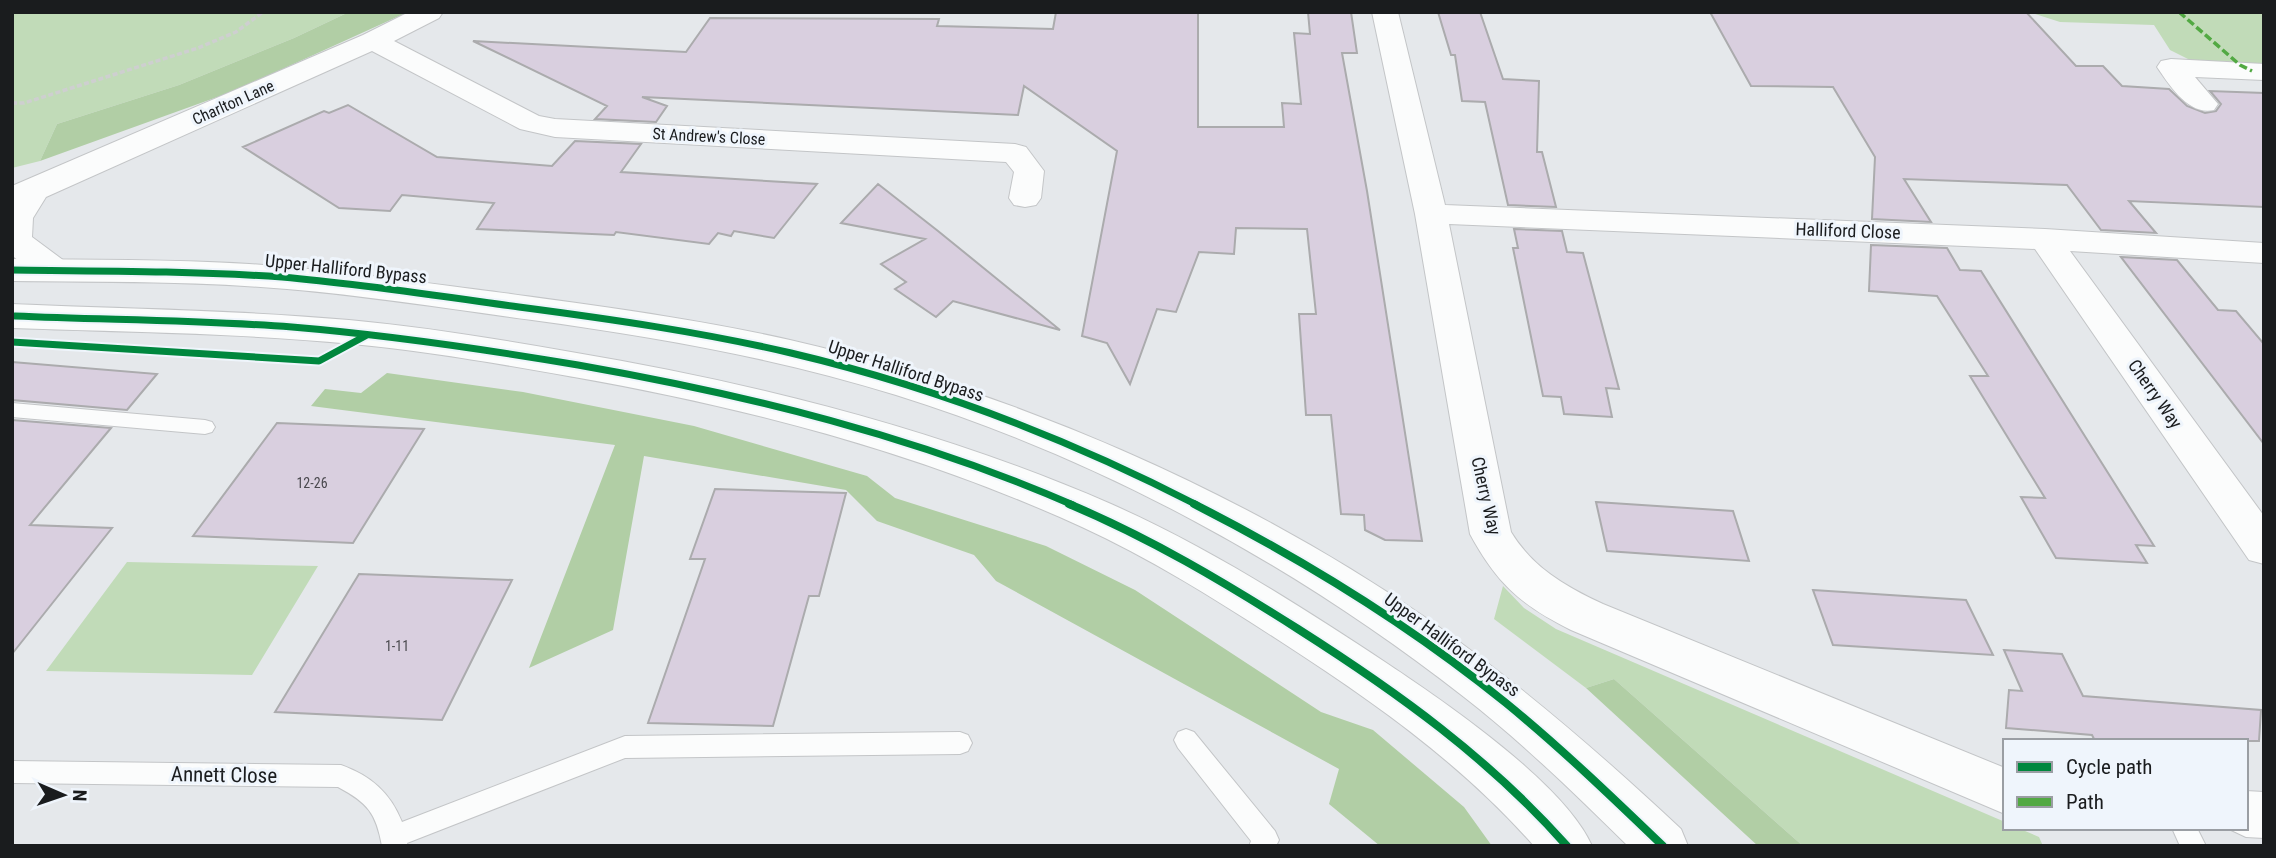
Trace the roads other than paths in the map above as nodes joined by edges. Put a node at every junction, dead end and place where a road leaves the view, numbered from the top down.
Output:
1 (430, 12) edge
2 (1385, 12) edge
3 (373, 41) junction
4 (2151, 48) dead end
5 (2171, 67) junction
6 (2264, 72) edge
7 (2204, 104) dead end
8 (24, 193) edge
9 (1025, 198) dead end
10 (1431, 214) junction
11 (2045, 239) junction
12 (2264, 253) edge
13 (12, 270) edge
14 (55, 271) junction
15 (12, 316) edge
16 (12, 410) edge
17 (205, 427) dead end
18 (2264, 548) edge
19 (1186, 740) dead end
20 (960, 743) dead end
21 (12, 772) edge
22 (2003, 790) edge
23 (2185, 830) edge
24 (394, 841) edge
25 (1262, 846) edge
26 (1567, 846) edge
27 (1663, 846) edge
28 (2193, 846) edge

1 - 3 street, Charlton Lane
2 - 10 street, Cherry Way
3 - 8 street, Charlton Lane
3 - 9 street, St Andrew's Close
4 - 5 street
5 - 6 street
5 - 7 street
8 - 14 street, Charlton Lane
10 - 11 street, Halliford Close
10 - 22 street, Cherry Way
11 - 12 street, Halliford Close
11 - 18 street, Cherry Way
13 - 14 street, Upper Halliford Bypass
14 - 27 street, Upper Halliford Bypass
15 - 26 street
16 - 17 lane
19 - 25 lane
20 - 24 lane
21 - 24 lane, Annett Close
23 - 28 lane

